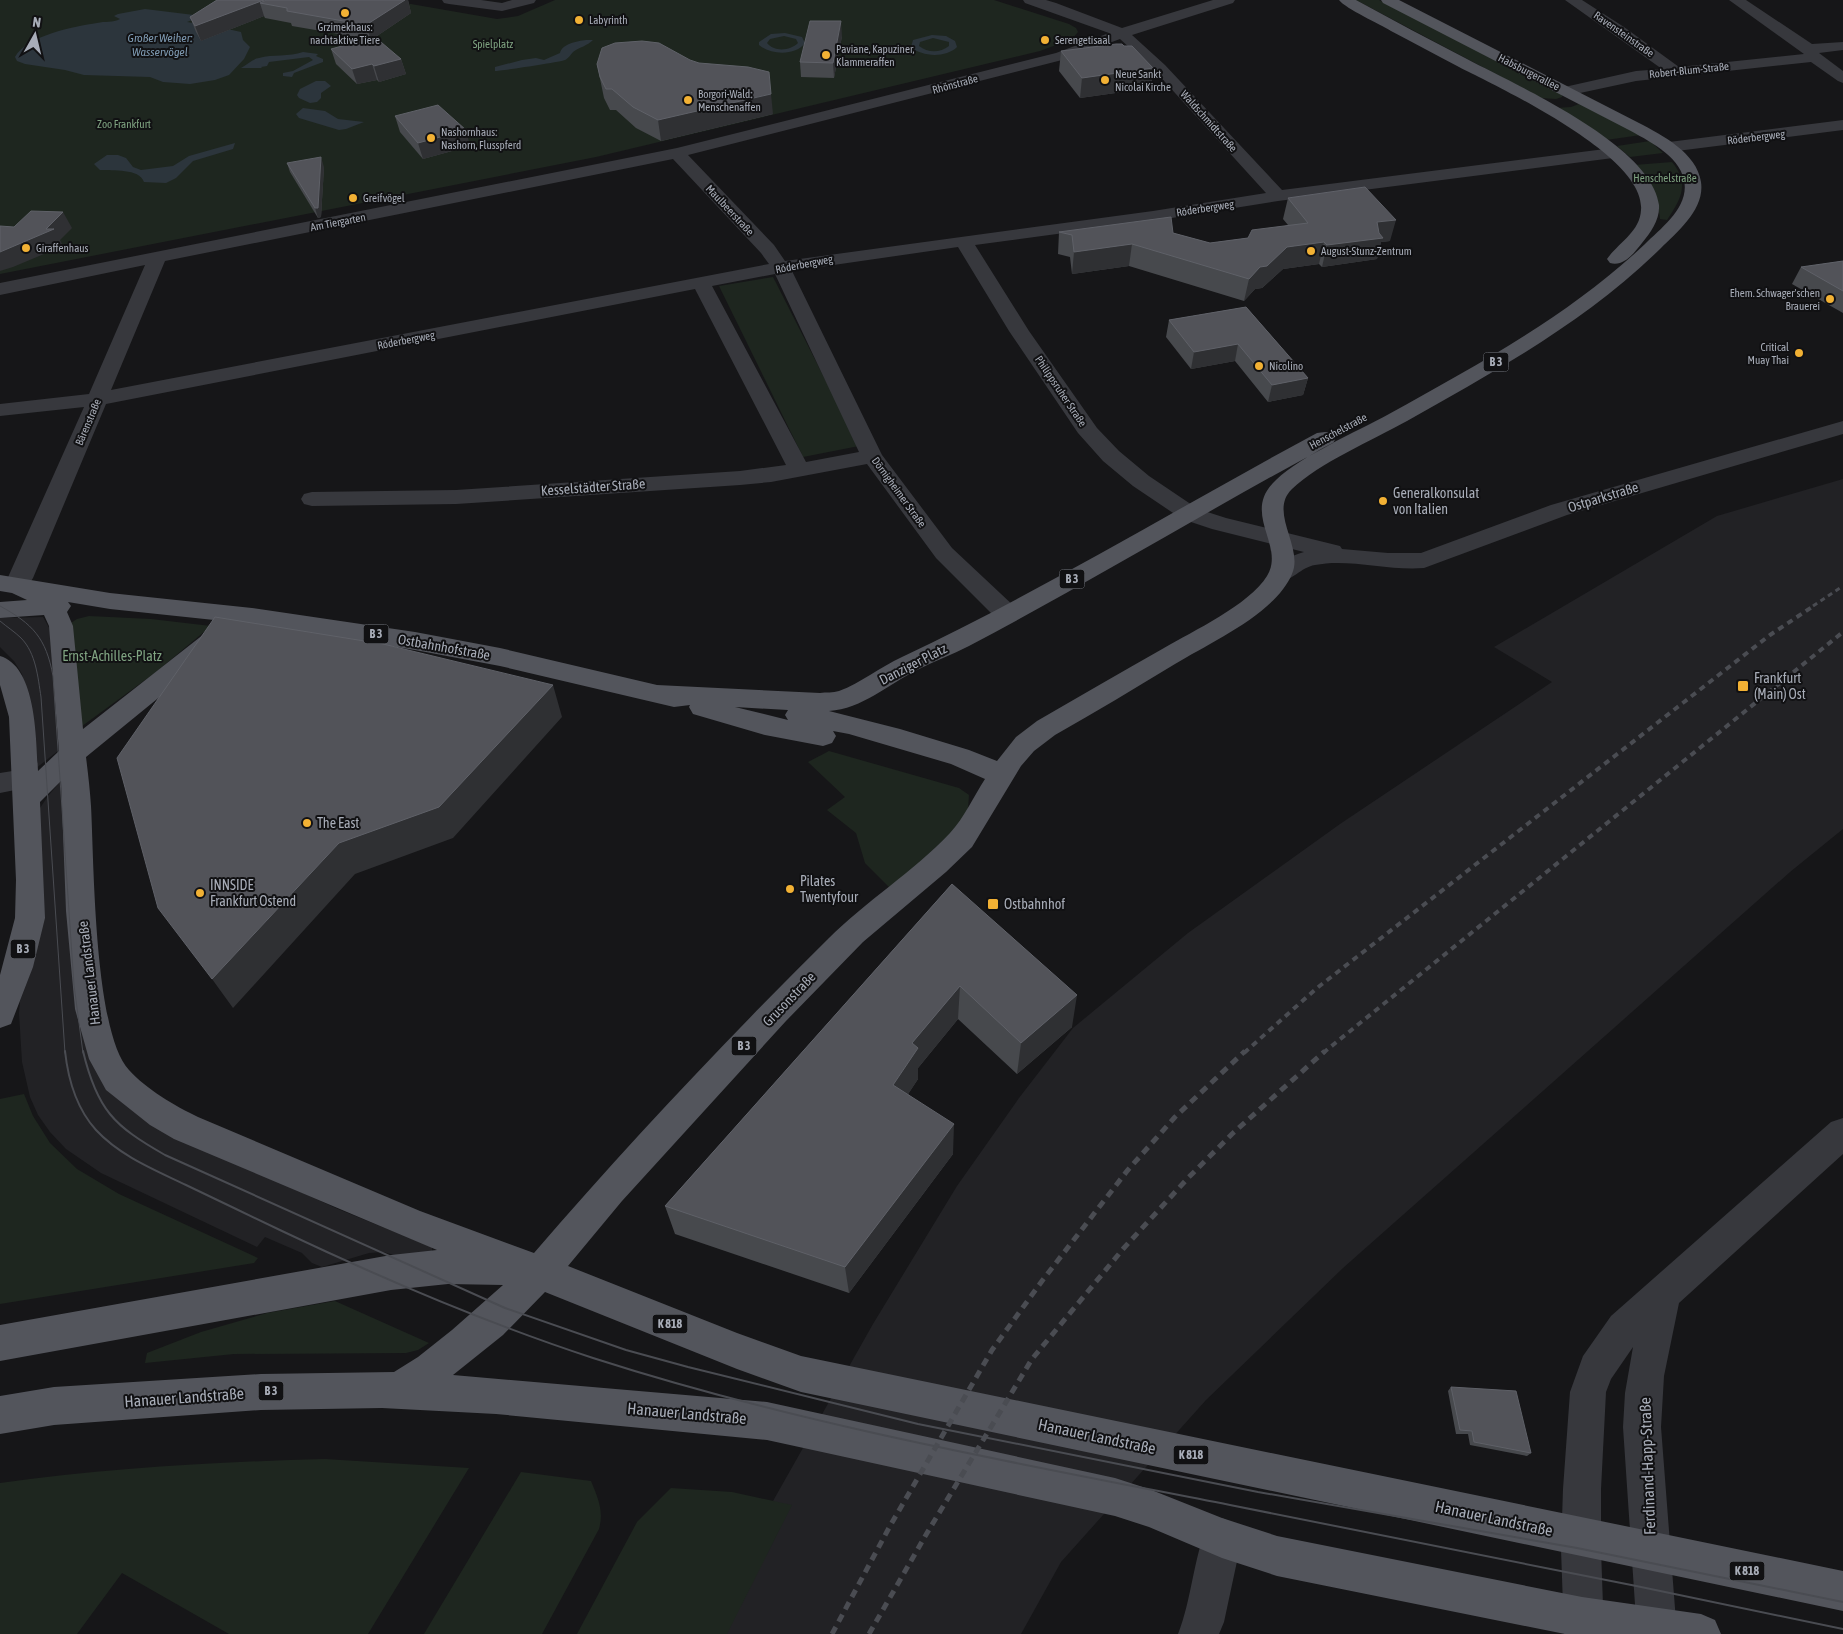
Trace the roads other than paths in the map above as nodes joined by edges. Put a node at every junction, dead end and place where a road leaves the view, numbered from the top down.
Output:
1 (449, 0) edge
2 (529, 0) edge
3 (1030, 0) edge
4 (1228, 0) edge
5 (1346, 0) edge
6 (1388, 0) edge
7 (1572, 0) edge
8 (1736, 0) edge
9 (1121, 33) junction
10 (1843, 46) edge
11 (1812, 53) junction
12 (1675, 70) junction
13 (1843, 78) edge
14 (1570, 93) junction
15 (1541, 104) junction
16 (1843, 125) edge
17 (1668, 148) junction
18 (1613, 152) junction
19 (677, 153) junction
20 (1278, 196) junction
21 (962, 241) junction
22 (157, 259) junction
23 (781, 268) junction
24 (701, 283) junction
25 (0, 289) edge
26 (98, 399) junction
27 (0, 410) edge
28 (1843, 427) edge
29 (872, 456) junction
30 (799, 470) junction
31 (312, 499) dead end
32 (1181, 519) junction
33 (1278, 538) junction
34 (1365, 558) junction
35 (1281, 574) junction
36 (5, 588) edge
37 (110, 601) junction
38 (52, 606) junction
39 (0, 610) edge
40 (1007, 614) junction
41 (252, 616) junction
42 (0, 665) edge
43 (656, 694) junction
44 (72, 754) junction
45 (1001, 776) junction
46 (17, 787) edge
47 (0, 1015) edge
48 (1843, 1134) edge
49 (540, 1273) junction
50 (1662, 1293) junction
51 (0, 1343) edge
52 (398, 1391) junction
53 (0, 1415) edge
54 (1581, 1537) junction
55 (1222, 1538) junction
56 (1651, 1551) junction
57 (1843, 1591) edge
58 (1583, 1626) edge
59 (1656, 1631) edge
60 (1198, 1634) edge
61 (1701, 1634) edge

1 - 2 street
3 - 9 street, Waldschmidtstraße
4 - 9 street, Rhönstraße
5 - 15 main road, Habsburgerallee / B 3
6 - 14 main road, Habsburgerallee / B 3
7 - 12 street, Ravensteinstraße
8 - 11 street
9 - 19 street, Rhönstraße
9 - 20 street, Waldschmidtstraße
10 - 11 street, Robert-Blum-Straße
11 - 12 street, Robert-Blum-Straße
11 - 13 street
12 - 14 street, Robert-Blum-Straße
14 - 15 main road
14 - 17 main road, Habsburgerallee / B 3
15 - 18 main road, Habsburgerallee / B 3
16 - 17 street, Röderbergweg
17 - 33 main road, Henschelstraße / B 3
18 - 20 street, Röderbergweg
18 - 32 main road, Henschelstraße / B 3
19 - 22 street, Am Tiergarten
19 - 23 street, Maulbeerstraße
20 - 21 street, Röderbergweg
21 - 23 street, Röderbergweg
21 - 32 street, Philippsruher Straße
22 - 25 street, Am Tiergarten
22 - 26 street, Bärenstraße
23 - 24 street, Röderbergweg
23 - 29 street, Dörnigheimer Straße
24 - 26 street, Röderbergweg
24 - 30 street
26 - 27 street, Röderbergweg
26 - 36 street, Bärenstraße
28 - 34 street, Ostparkstraße
29 - 30 street, Kesselstädter Straße
29 - 40 street, Dörnigheimer Straße
30 - 31 street, Kesselstädter Straße
32 - 33 street
32 - 40 main road, Danziger Platz / B 3
33 - 34 street, Ostparkstraße
33 - 35 main road, B 3
34 - 35 street, Ostparkstraße
35 - 45 main road, B 3
36 - 37 main road, Ostbahnhofstraße
36 - 38 main road
37 - 38 main road, Ostbahnhofstraße
37 - 41 main road, Ostbahnhofstraße
38 - 39 main road
38 - 44 main road, Hanauer Landstraße
40 - 43 main road, Danziger Platz / B 3
41 - 43 main road, Ostbahnhofstraße / B 3
41 - 44 main road
42 - 46 main road, B 3
43 - 45 main road
44 - 46 main road
44 - 49 main road, Hanauer Landstraße
45 - 49 main road, Grusonstraße / B 3
46 - 47 main road, B 3
48 - 50 street
49 - 51 main road, Hanauer Landstraße
49 - 52 main road, B 3
49 - 54 main road, Hanauer Landstraße / K 818
50 - 54 street
50 - 56 street, Ferdinand-Happ-Straße
52 - 53 main road, Hanauer Landstraße / B 3
52 - 55 main road, Hanauer Landstraße / B 3
54 - 56 main road, Hanauer Landstraße / K 818
54 - 58 street
55 - 58 main road, Hanauer Landstraße
55 - 60 street
56 - 57 main road, Hanauer Landstraße / K 818
56 - 59 street, Ferdinand-Happ-Straße
58 - 59 main road, Hanauer Landstraße
59 - 61 main road, Hanauer Landstraße

